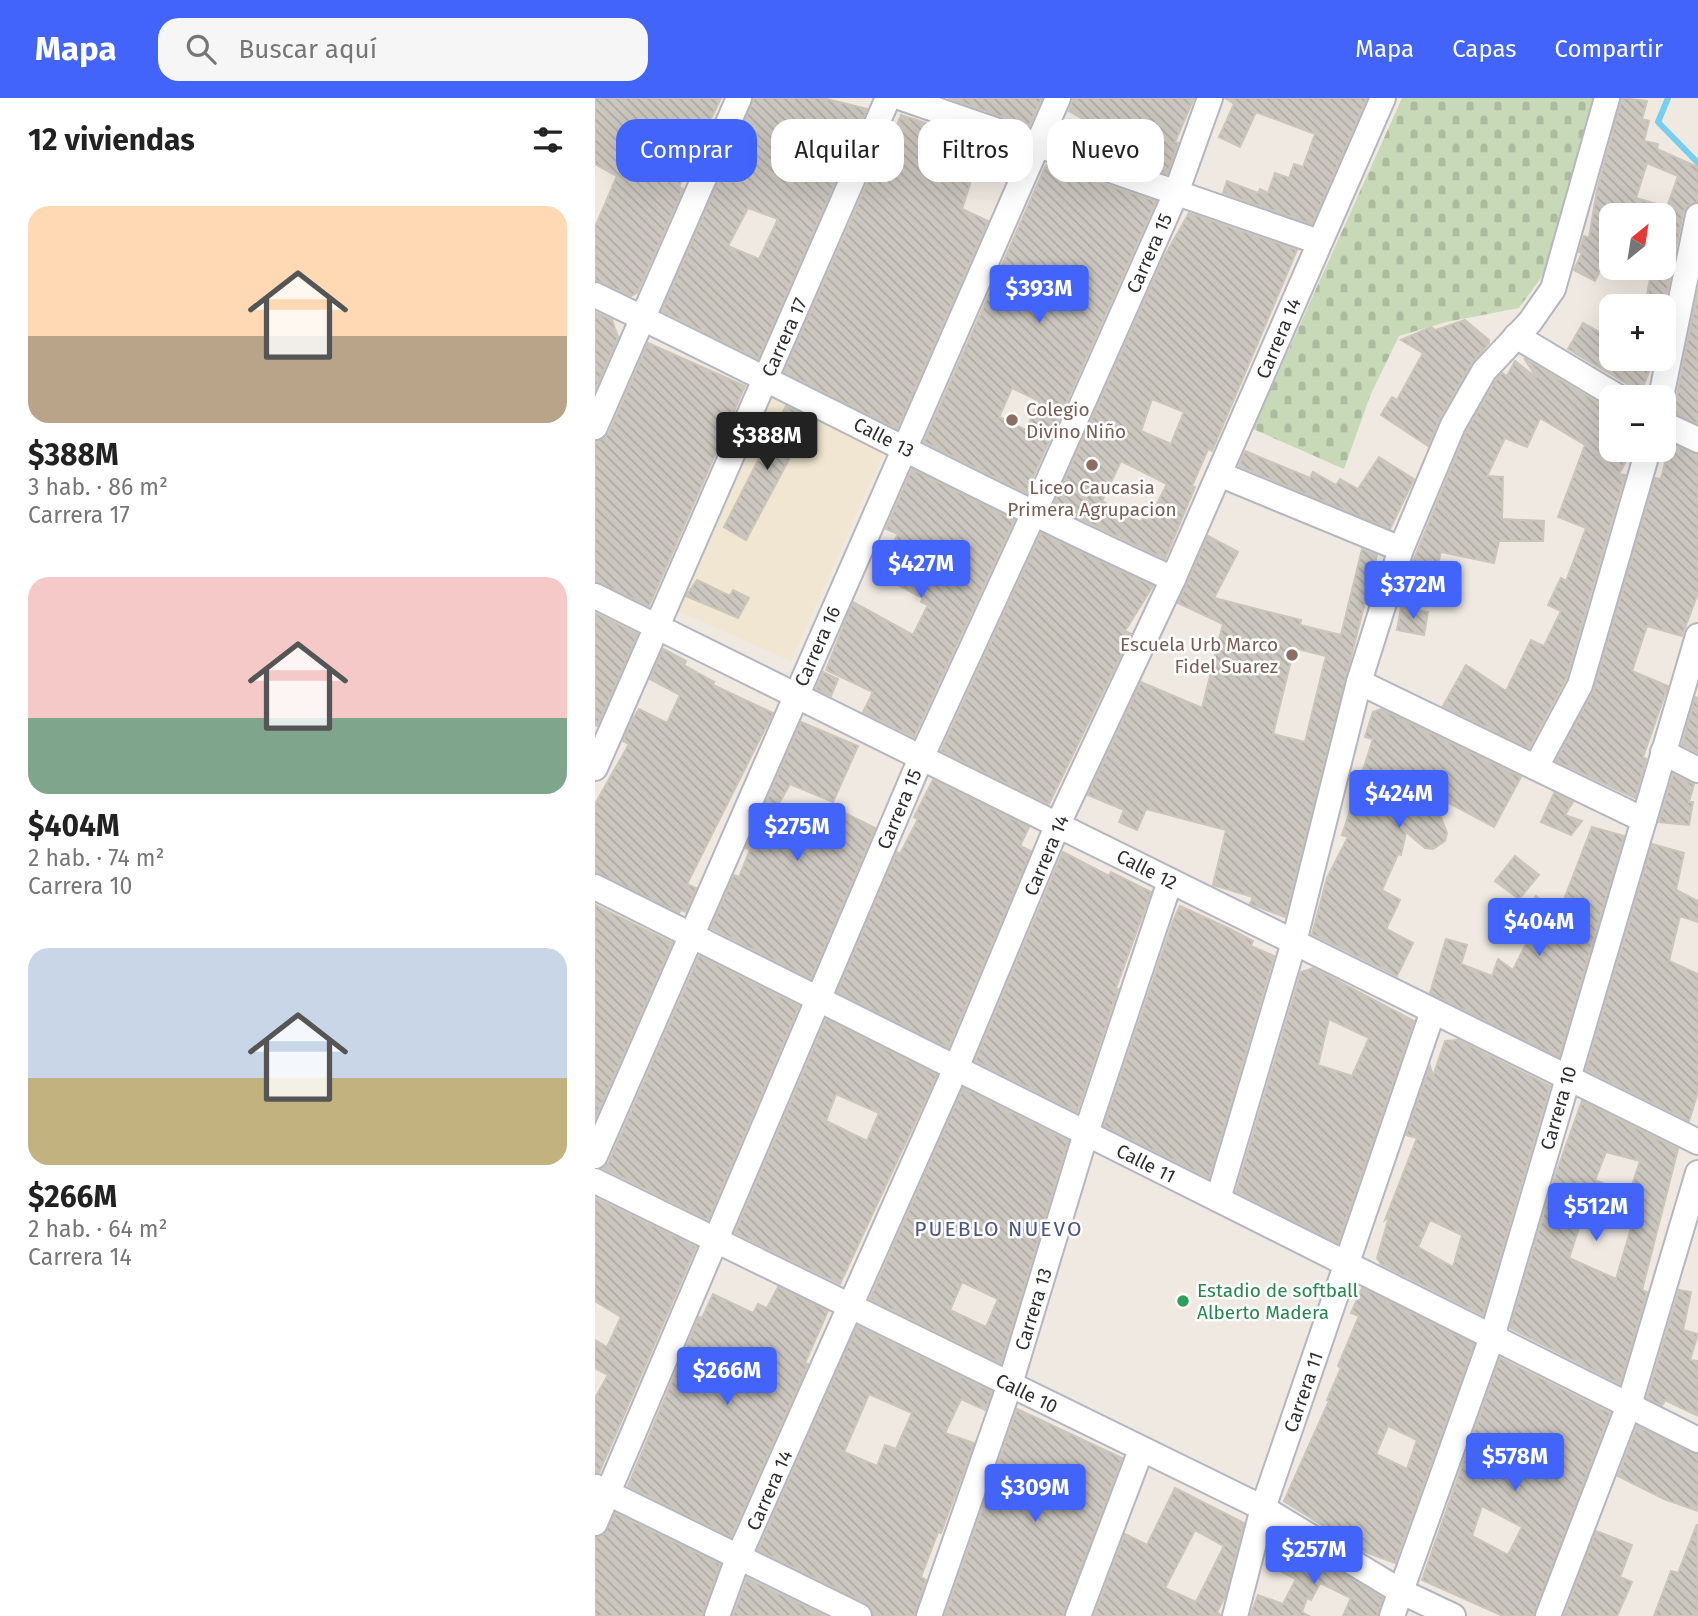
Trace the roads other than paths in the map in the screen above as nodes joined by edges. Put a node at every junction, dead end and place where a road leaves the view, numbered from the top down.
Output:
1 (739, 98) edge
2 (888, 98) edge
3 (902, 98) edge
4 (1058, 98) edge
5 (1210, 98) edge
6 (1383, 98) edge
7 (1608, 98) edge
8 (1038, 145) junction
9 (1176, 193) junction
10 (1698, 216) edge
11 (1319, 242) junction
12 (595, 295) edge
13 (643, 318) junction
14 (1516, 337) junction
15 (765, 378) junction
16 (1663, 385) edge
17 (1599, 386) edge
18 (595, 427) edge
19 (1676, 430) edge
20 (1698, 440) edge
21 (905, 447) junction
22 (1645, 462) edge
23 (1219, 474) junction
24 (1034, 515) junction
25 (1401, 549) junction
26 (1173, 579) junction
27 (595, 596) edge
28 (657, 627) junction
29 (1698, 636) edge
30 (1359, 682) junction
31 (795, 695) junction
32 (1663, 752) junction
33 (921, 758) junction
34 (1536, 767) junction
35 (595, 768) edge
36 (1698, 770) edge
37 (1643, 820) junction
38 (1058, 824) junction
39 (1170, 881) junction
40 (595, 887) edge
41 (690, 934) junction
42 (1294, 942) junction
43 (819, 999) junction
44 (1433, 1011) junction
45 (956, 1068) junction
46 (1567, 1077) junction
47 (1086, 1133) junction
48 (1698, 1142) edge
49 (595, 1156) edge
50 (1698, 1173) edge
51 (595, 1181) edge
52 (1218, 1199) junction
53 (716, 1241) junction
54 (1346, 1264) junction
55 (848, 1306) junction
56 (1492, 1337) junction
57 (1010, 1384) junction
58 (1629, 1405) junction
59 (1698, 1440) edge
60 (1141, 1450) junction
61 (602, 1490) edge
62 (1263, 1508) junction
63 (595, 1523) edge
64 (738, 1558) junction
65 (1401, 1591) junction
66 (717, 1616) edge
67 (859, 1616) edge
68 (929, 1616) edge
69 (1078, 1616) edge
70 (1235, 1616) edge
71 (1392, 1616) edge
72 (1453, 1616) edge
73 (1548, 1616) edge

1 - 13 street
2 - 15 street, Carrera 17
3 - 8 street
4 - 8 street, Carrera 16
5 - 9 street, Carrera 15
6 - 11 street, Carrera 14
7 - 14 street
8 - 9 street
8 - 21 street, Carrera 16
9 - 11 street
9 - 24 street, Carrera 15
10 - 16 street
11 - 23 street, Carrera 14
12 - 13 street, Calle 13
13 - 15 street, Calle 13
13 - 18 street
14 - 17 street
14 - 25 street
15 - 21 street, Calle 13
15 - 28 street, Carrera 17
19 - 20 street
21 - 24 street, Calle 13
21 - 31 street, Carrera 16
22 - 34 street
23 - 25 street
23 - 26 street, Carrera 14
24 - 26 street, Calle 13
24 - 33 street, Carrera 15
25 - 30 street
26 - 38 street, Carrera 14
27 - 28 street, Calle 12
28 - 31 street, Calle 12
28 - 35 street, Carrera 17
29 - 32 street, Carrera 10
30 - 34 street
30 - 42 street
31 - 33 street, Calle 12
31 - 41 street, Carrera 16
32 - 36 street
32 - 37 street, Carrera 10
33 - 38 street, Calle 12
33 - 43 street, Carrera 15
34 - 37 street
37 - 46 street, Carrera 10
38 - 39 street, Calle 12
38 - 45 street, Carrera 14
39 - 42 street, Calle 12
39 - 47 street, Carrera 13
40 - 41 street, Calle 11
41 - 43 street, Calle 11
41 - 49 street, Carrera 16
42 - 44 street, Calle 12
42 - 52 street
43 - 45 street, Calle 11
43 - 53 street, Carrera 15
44 - 46 street, Calle 12
44 - 54 street, Carrera 11
45 - 47 street, Calle 11
45 - 55 street, Carrera 14
46 - 48 street, Calle 12
46 - 56 street, Carrera 10
47 - 52 street, Calle 11
47 - 57 street, Carrera 13
50 - 58 street
51 - 53 street, Calle 10
52 - 54 street, Calle 11
53 - 55 street, Calle 10
53 - 61 street, Carrera 15
54 - 56 street, Calle 11
54 - 62 street, Carrera 11
55 - 57 street, Calle 10
55 - 64 street, Carrera 14
56 - 58 street, Calle 11
56 - 65 street, Carrera 10
57 - 60 street, Calle 10
57 - 68 street, Carrera 13
58 - 59 street, Calle 11
58 - 73 street
60 - 62 street, Calle 10
60 - 69 street
61 - 63 street, Carrera 15
61 - 64 street
62 - 65 street, Calle 10
62 - 70 street, Carrera 11
64 - 66 street, Carrera 14
64 - 67 street
65 - 71 street, Carrera 10
65 - 72 street, Calle 10

